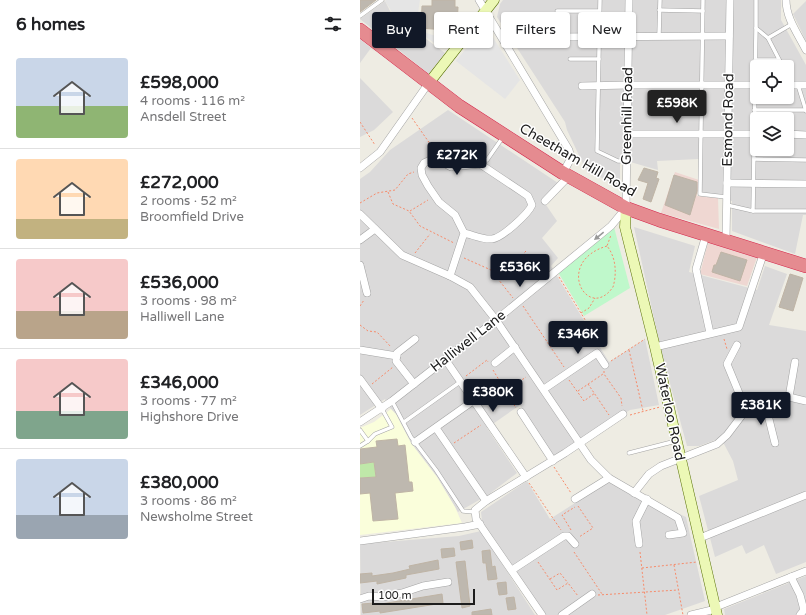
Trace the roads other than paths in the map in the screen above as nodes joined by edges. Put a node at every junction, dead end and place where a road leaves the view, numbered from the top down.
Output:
1 (382, 0) edge
2 (479, 0) edge
3 (494, 0) edge
4 (600, 0) edge
5 (629, 0) edge
6 (660, 0) edge
7 (704, 0) edge
8 (730, 0) edge
9 (756, 0) edge
10 (786, 0) edge
11 (557, 10) dead end
12 (660, 10) junction
13 (486, 11) junction
14 (600, 11) joint
15 (703, 11) junction
16 (629, 12) edge
17 (360, 16) edge
18 (793, 24) junction
19 (756, 28) junction
20 (360, 30) edge
21 (636, 35) edge
22 (659, 35) junction
23 (703, 36) junction
24 (729, 36) junction
25 (501, 37) edge
26 (768, 38) junction
27 (508, 48) edge
28 (599, 48) edge
29 (628, 48) edge
30 (806, 50) edge
31 (570, 59) dead end
32 (599, 60) junction
33 (756, 60) edge
34 (779, 60) edge
35 (428, 84) junction
36 (628, 85) junction
37 (702, 85) junction
38 (750, 85) edge
39 (794, 85) edge
40 (806, 85) edge
41 (582, 86) dead end
42 (598, 86) junction
43 (730, 86) junction
44 (794, 89) edge
45 (754, 104) edge
46 (754, 110) joint
47 (806, 110) edge
48 (627, 134) junction
49 (701, 134) junction
50 (728, 134) junction
51 (750, 134) edge
52 (794, 134) edge
53 (504, 135) junction
54 (806, 135) edge
55 (754, 156) edge
56 (754, 159) junction
57 (487, 160) dead end
58 (806, 160) edge
59 (627, 161) junction
60 (360, 168) edge
61 (566, 174) junction
62 (727, 183) junction
63 (753, 184) junction
64 (806, 184) edge
65 (545, 201) dead end
66 (726, 201) junction
67 (626, 208) junction
68 (753, 210) junction
69 (806, 211) edge
70 (360, 214) edge
71 (375, 229) junction
72 (464, 233) junction
73 (706, 235) junction
74 (360, 240) edge
75 (726, 241) junction
76 (764, 252) junction
77 (360, 265) edge
78 (806, 266) edge
79 (450, 276) junction
80 (367, 293) dead end
81 (496, 320) junction
82 (710, 333) junction
83 (415, 339) dead end
84 (737, 345) dead end
85 (655, 346) junction
86 (515, 347) junction
87 (360, 350) edge
88 (397, 358) junction
89 (445, 359) junction
90 (795, 362) dead end
91 (494, 363) dead end
92 (605, 365) road end
93 (360, 379) edge
94 (459, 382) junction
95 (414, 384) junction
96 (544, 389) junction
97 (789, 397) junction
98 (392, 401) junction
99 (473, 401) junction
100 (806, 401) edge
101 (765, 403) junction
102 (382, 408) junction
103 (746, 410) junction
104 (521, 412) road end
105 (623, 414) road end
106 (360, 422) edge
107 (404, 422) junction
108 (436, 428) junction
109 (360, 430) edge
110 (368, 440) junction
111 (676, 441) junction
112 (415, 442) junction
113 (579, 443) junction
114 (775, 443) dead end
115 (360, 446) edge
116 (629, 453) dead end
117 (680, 459) junction
118 (553, 460) junction
119 (526, 477) junction
120 (609, 478) junction
121 (634, 493) junction
122 (806, 495) edge
123 (647, 499) junction
124 (486, 501) junction
125 (576, 502) road end
126 (474, 512) junction
127 (480, 524) junction
128 (669, 535) dead end
129 (700, 538) junction
130 (360, 541) edge
131 (575, 544) road end
132 (639, 544) road end
133 (512, 570) junction
134 (806, 571) edge
135 (791, 577) junction
136 (448, 582) dead end
137 (592, 594) road end
138 (360, 598) edge
139 (716, 610) edge
140 (542, 615) edge
141 (562, 615) edge
142 (691, 615) edge
143 (800, 615) edge

1 - 17 lane
2 - 13 street
3 - 13 main road
4 - 14 lane
5 - 16 street, Greenhill Road
6 - 12 lane
7 - 15 lane
8 - 24 street, Esmond Road
9 - 19 lane
10 - 18 street
11 - 14 lane
12 - 15 lane
12 - 22 lane
13 - 25 street
13 - 35 main road
15 - 23 lane
18 - 26 lane
18 - 30 street
19 - 26 lane
19 - 33 lane
20 - 35 highway, Cheetham Hill Road
21 - 22 street
22 - 23 street
23 - 24 street
23 - 37 lane
24 - 43 street, Esmond Road
26 - 34 lane
27 - 61 street
28 - 32 lane
29 - 36 street, Greenhill Road
31 - 32 lane
32 - 42 lane
35 - 53 highway, Cheetham Hill Road
35 - 60 street
36 - 37 street
36 - 42 street
36 - 48 street, Greenhill Road
37 - 43 street
37 - 49 lane
38 - 43 street
39 - 40 street
41 - 42 street
42 - 59 lane
43 - 50 street, Esmond Road
44 - 47 lane
45 - 46 lane
46 - 47 lane
48 - 49 street
48 - 59 street, Greenhill Road
49 - 50 street
49 - 66 lane
50 - 51 street
50 - 62 street, Esmond Road
52 - 54 street
53 - 57 lane
53 - 61 highway, Cheetham Hill Road
55 - 56 lane
56 - 58 lane
56 - 63 lane
59 - 67 street, Greenhill Road
61 - 65 street
61 - 67 highway, Cheetham Hill Road
62 - 63 street
62 - 66 street, Esmond Road
63 - 64 street
63 - 68 lane
66 - 68 lane
66 - 75 street, Esmond Road
67 - 73 highway, Cheetham Hill Road
67 -> 81 street, Halliwell Lane
67 - 85 main road, Waterloo Road
68 - 69 lane
70 - 71 street
71 - 74 street
71 - 79 street
72 - 72 street
72 - 79 street
73 - 75 highway, Cheetham Hill Road
73 - 82 street
75 - 76 highway, Cheetham Hill Road
76 - 78 highway, Cheetham Hill Road
76 - 82 street
77 - 80 street
79 - 81 street
81 - 86 street
81 - 89 street, Halliwell Lane
82 - 85 street
83 - 88 street
84 - 103 street
85 - 111 main road, Waterloo Road
86 - 91 street
86 - 96 street
87 - 88 street
88 - 95 street
89 - 94 street
89 - 95 street, Halliwell Lane
90 - 97 street
92 - 96 street
93 - 102 street
94 - 99 street
94 - 107 lane
95 - 98 street, Halliwell Lane
96 - 113 street
97 - 100 street
97 - 101 street
98 - 102 street, Halliwell Lane
98 - 107 lane
99 - 108 street
99 - 119 street
101 - 103 street
101 - 114 street
102 - 106 street, Halliwell Lane
102 - 110 lane
103 - 117 street
104 - 118 street
105 - 113 street
107 - 112 lane
108 - 112 street
108 - 124 street
109 - 110 lane
110 - 115 lane
111 - 116 lane
111 - 117 main road, Waterloo Road
112 - 126 lane
113 - 118 street
113 - 120 street
117 - 121 street
117 - 129 main road, Waterloo Road
118 - 119 street
119 - 124 street
120 - 121 street
120 - 125 street
121 - 123 street
122 - 129 street
123 - 128 street
123 - 132 street
124 - 126 street
126 - 127 street
127 - 130 street
127 - 133 street
129 - 139 main road, Waterloo Road
131 - 133 street
133 - 140 street
134 - 135 street
135 - 139 street
135 - 143 street
136 - 138 street
137 - 141 street
139 - 142 street

